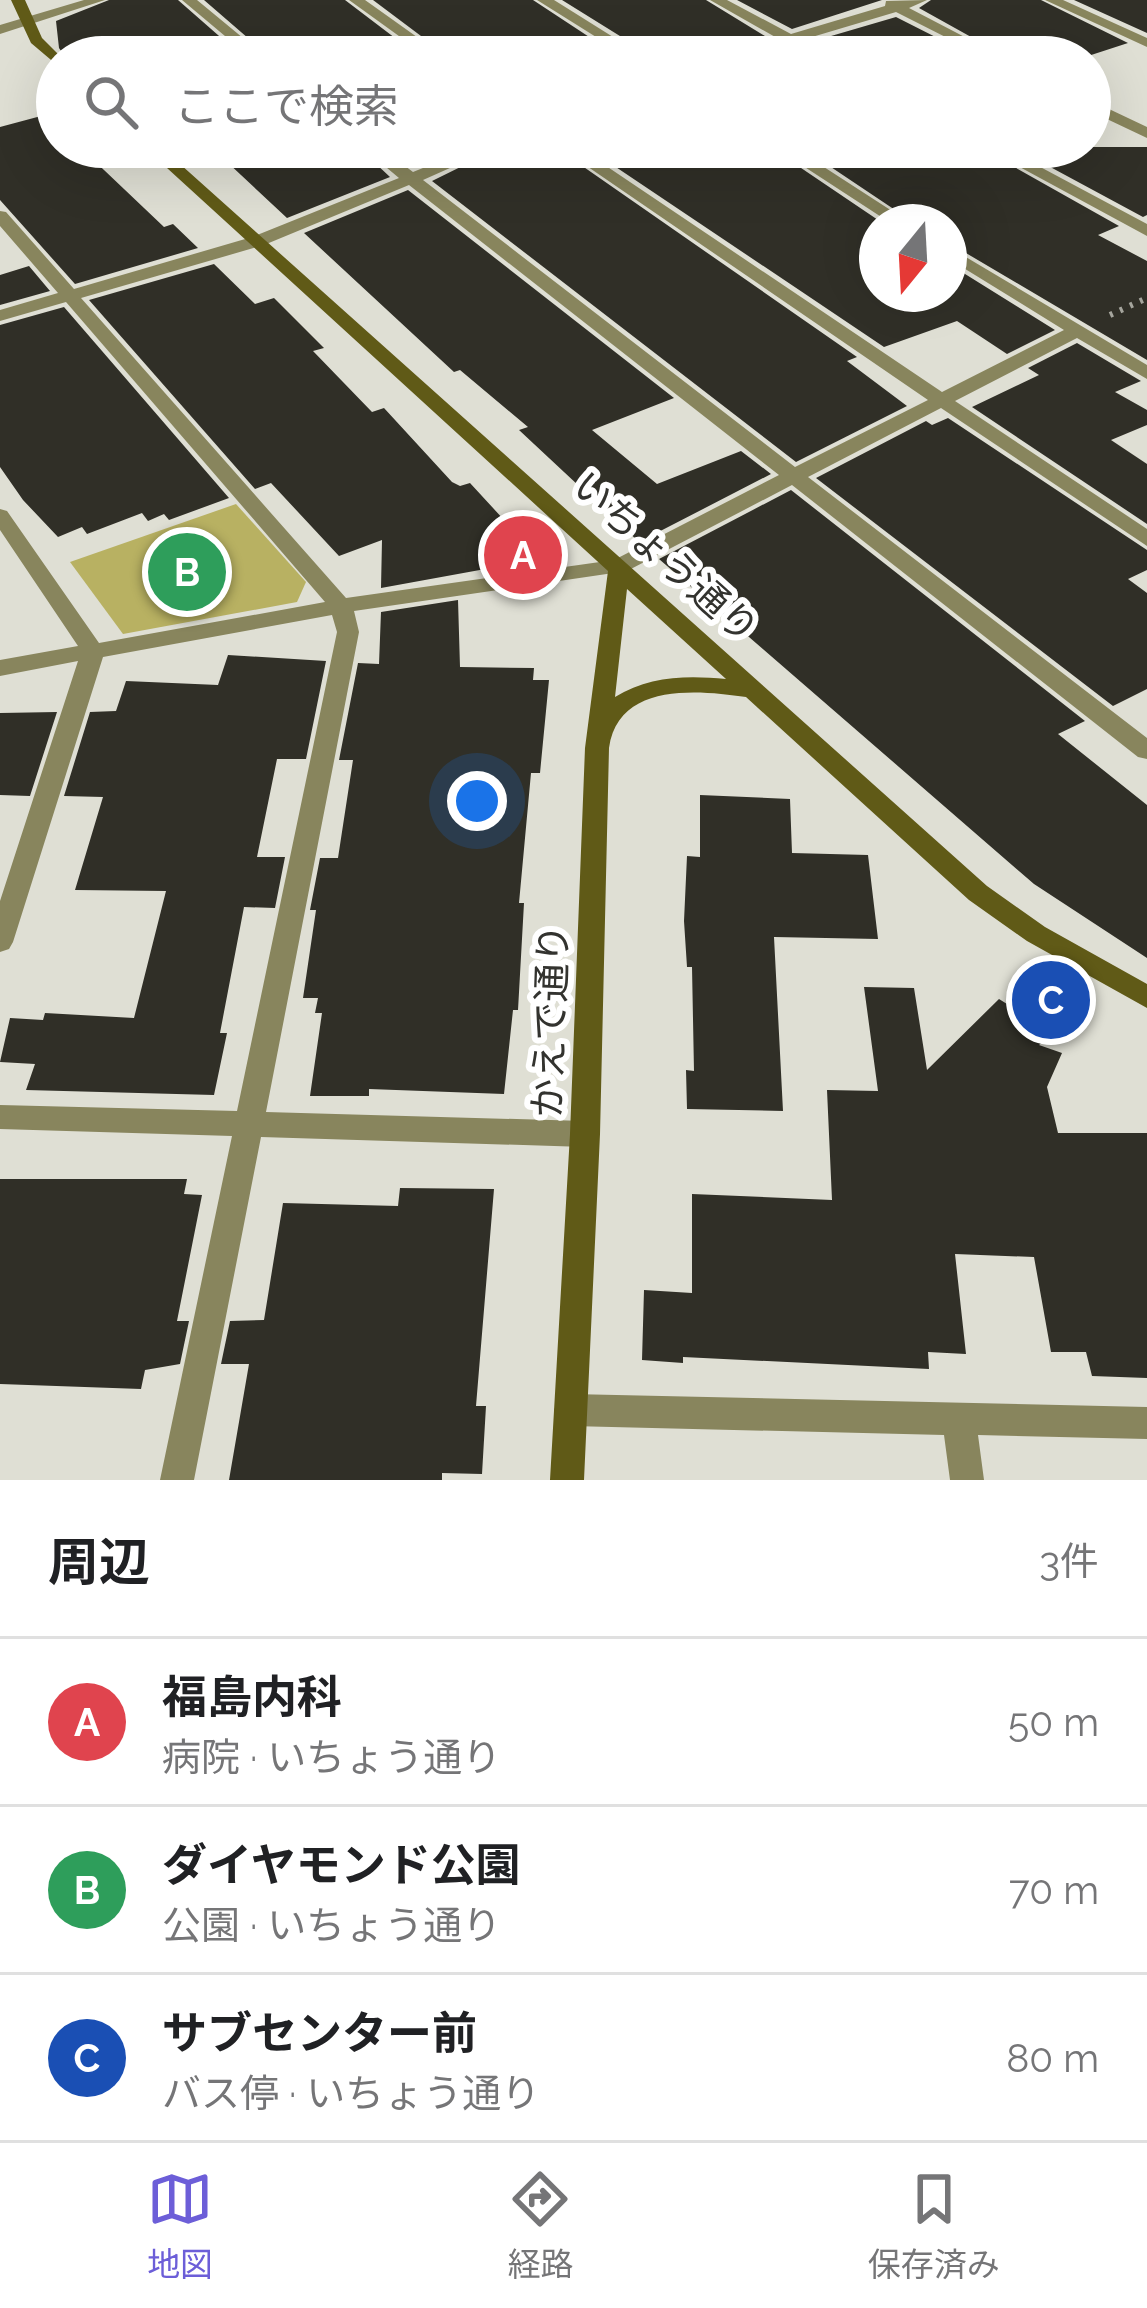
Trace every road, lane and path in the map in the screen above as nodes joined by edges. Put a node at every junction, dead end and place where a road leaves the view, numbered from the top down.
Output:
1 (18, 0) edge
2 (98, 0) edge
3 (189, 0) edge
4 (356, 0) edge
5 (544, 0) edge
6 (717, 0) edge
7 (920, 0) edge
8 (1052, 0) edge
9 (890, 3) edge
10 (28, 22) junction
11 (0, 30) edge
12 (233, 36) edge
13 (408, 36) edge
14 (603, 36) edge
15 (784, 36) edge
16 (798, 36) edge
17 (955, 36) edge
18 (36, 40) edge
19 (1144, 40) edge
20 (1111, 116) edge
21 (1147, 134) edge
22 (176, 168) edge
23 (395, 168) edge
24 (441, 168) edge
25 (598, 168) edge
26 (815, 168) edge
27 (1030, 168) edge
28 (411, 181) junction
29 (872, 204) edge
30 (0, 216) edge
31 (1147, 231) edge
32 (258, 241) junction
33 (967, 262) edge
34 (72, 295) junction
35 (1147, 298) edge
36 (0, 316) edge
37 (1083, 328) junction
38 (1147, 373) edge
39 (940, 401) junction
40 (796, 475) junction
41 (0, 515) edge
42 (1147, 539) edge
43 (619, 566) junction
44 (341, 606) junction
45 (93, 651) junction
46 (0, 668) edge
47 (755, 690) junction
48 (597, 748) junction
49 (1147, 751) edge
50 (0, 942) edge
51 (1147, 997) edge
52 (0, 1117) edge
53 (252, 1125) junction
54 (586, 1134) junction
55 (571, 1409) junction
56 (959, 1418) junction
57 (1147, 1423) edge
58 (177, 1480) edge
59 (567, 1480) edge
60 (967, 1480) edge

1 - 10 street
2 - 10 street
3 - 12 street
4 - 13 street
5 - 14 street
6 - 15 street
7 - 9 street
8 - 19 street
9 - 16 street
9 - 17 street
10 - 11 street
10 - 18 street
20 - 21 street
22 - 32 street, いちょう通り
23 - 28 street
24 - 28 street
25 - 39 street
26 - 29 street
27 - 31 street
28 - 32 street
28 - 40 street
30 - 34 street
32 - 34 street
32 - 43 street, いちょう通り
33 - 37 street
34 - 36 street
34 - 44 street
35 - 37 path
37 - 38 street
37 - 39 street
39 - 40 street
39 - 42 street
40 - 43 street
40 - 49 street
41 - 45 street
43 - 44 street
43 - 47 street, いちょう通り
43 - 48 street, かえで通り
44 - 45 street
44 - 53 street
45 - 46 street
45 - 50 street
47 - 48 street
47 - 51 street, いちょう通り
48 - 54 street, かえで通り
52 - 53 street
53 - 54 street
53 - 58 street
54 - 55 street, かえで通り
55 - 56 street
55 - 59 street, かえで通り
56 - 57 street
56 - 60 street

